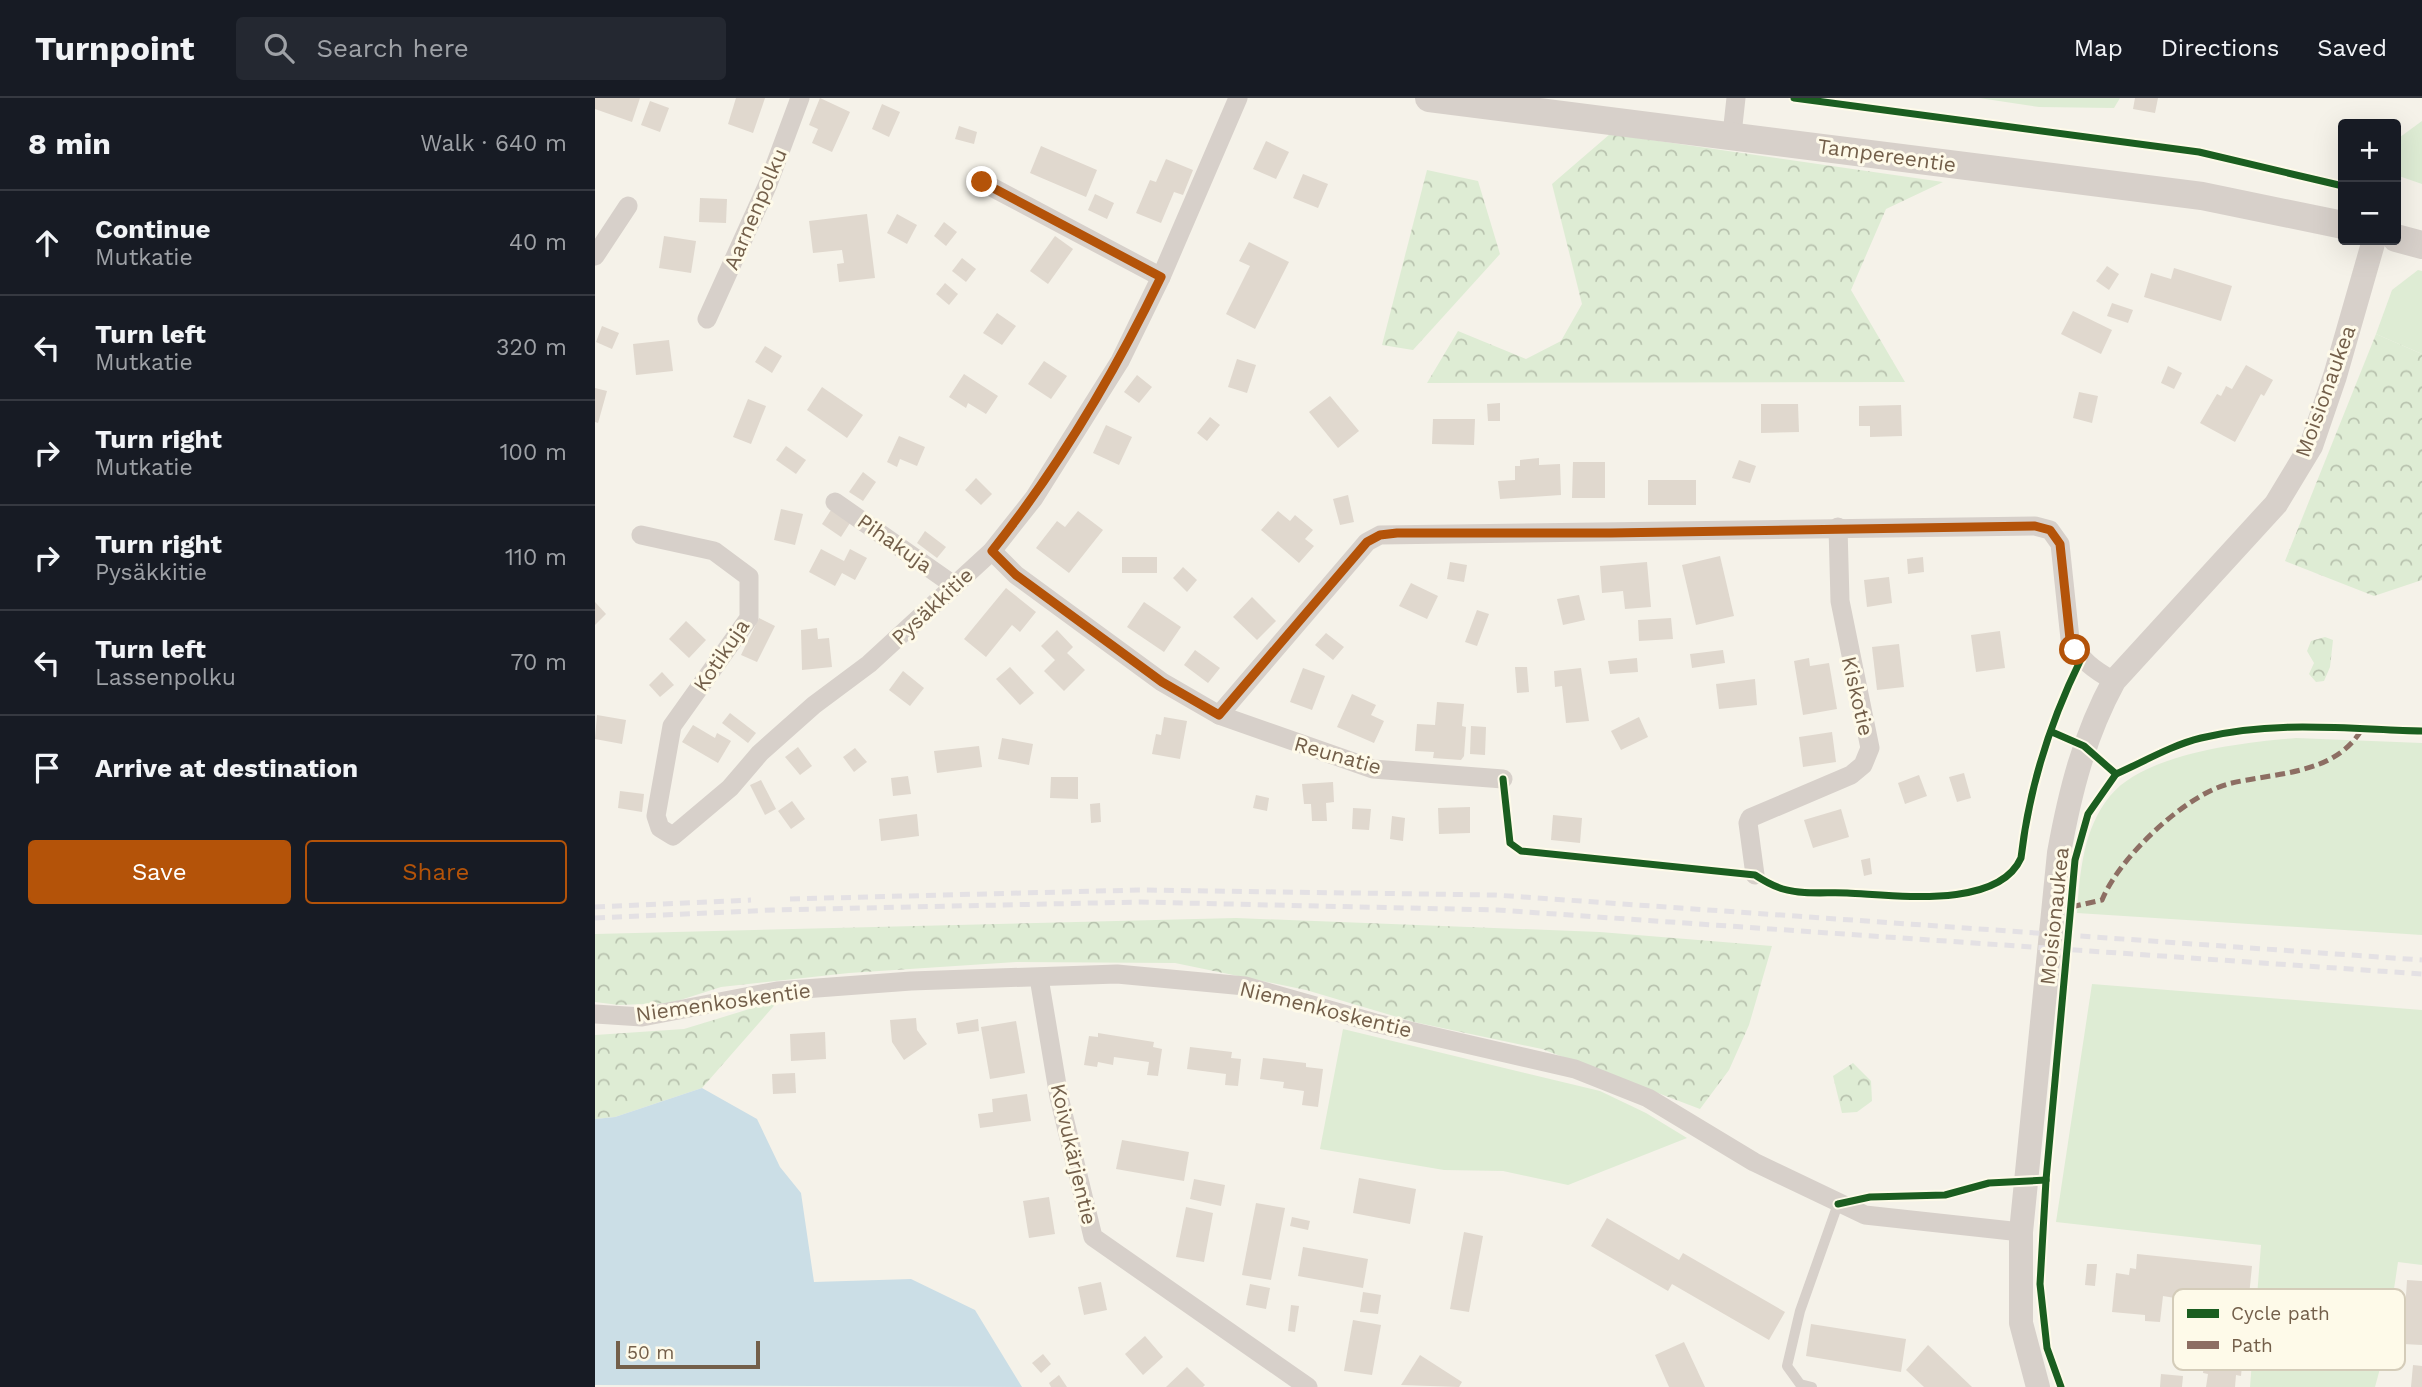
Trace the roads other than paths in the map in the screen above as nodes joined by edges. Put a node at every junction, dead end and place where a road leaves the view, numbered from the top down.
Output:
1 (800, 98) edge
2 (1238, 98) edge
3 (1429, 98) edge
4 (1737, 98) edge
5 (1732, 134) junction
6 (982, 182) dead end
7 (628, 206) dead end
8 (2338, 224) edge
9 (2401, 239) edge
10 (2373, 245) edge
11 (2422, 245) edge
12 (595, 256) edge
13 (1161, 277) junction
14 (707, 319) dead end
15 (835, 502) dead end
16 (1838, 527) junction
17 (641, 535) dead end
18 (992, 551) junction
19 (955, 586) junction
20 (2114, 681) junction
21 (1219, 715) junction
22 (1503, 779) dead end
23 (673, 836) joint
24 (1755, 875) dead end
25 (1039, 978) junction
26 (595, 1014) edge
27 (1838, 1204) junction
28 (2021, 1232) junction
29 (1308, 1387) edge
30 (1812, 1387) edge
31 (2038, 1387) edge

1 - 14 street, Aarnenpolku
2 - 13 street, Pysäkkitie
3 - 5 main road, Tampereentie
4 - 5 street
5 - 8 main road, Tampereentie
6 - 13 street
7 - 12 street
9 - 11 main road
10 - 20 street, Moisionaukea
13 - 18 street, Pysäkkitie
15 - 19 street, Pihakuja
16 - 20 street
16 - 21 street
16 - 24 street, Kiskotie
17 - 23 street, Kotikuja
18 - 19 street, Pysäkkitie
18 - 21 street, Reunatie
19 - 23 street, Pysäkkitie
20 - 28 street, Moisionaukea
21 - 22 street, Reunatie
25 - 26 street, Niemenkoskentie
25 - 27 street, Niemenkoskentie
25 - 29 street, Koivukärjentie
27 - 28 street, Niemenkoskentie
27 - 30 lane
28 - 31 street, Moisionaukea

